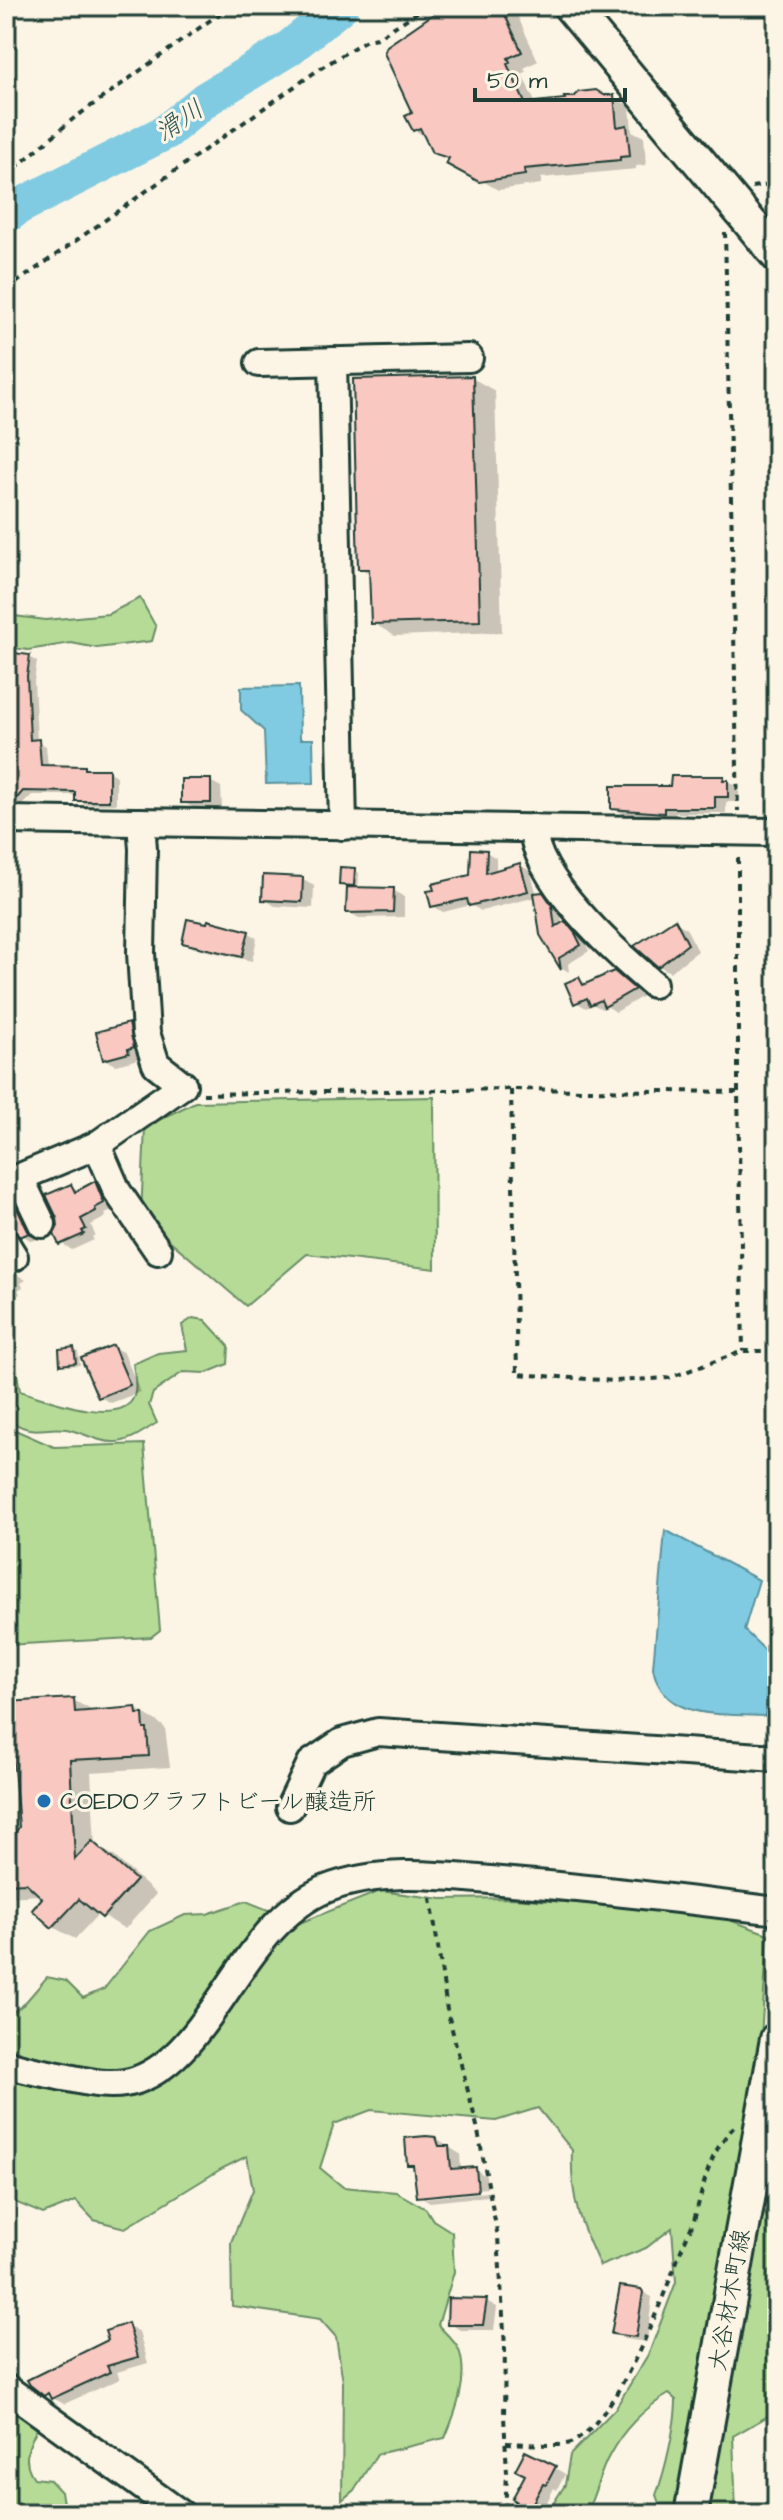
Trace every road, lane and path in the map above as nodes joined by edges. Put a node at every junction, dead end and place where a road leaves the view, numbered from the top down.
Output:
1 (230, 6) edge
2 (427, 6) edge
3 (570, 6) edge
4 (6, 176) edge
5 (724, 192) junction
6 (777, 255) edge
7 (6, 290) edge
8 (469, 358) dead end
9 (333, 361) junction
10 (259, 363) dead end
11 (6, 820) edge
12 (141, 822) junction
13 (343, 826) junction
14 (533, 828) junction
15 (738, 831) junction
16 (777, 832) edge
17 (653, 984) dead end
18 (183, 1085) junction
19 (511, 1089) junction
20 (738, 1092) junction
21 (97, 1145) junction
22 (13, 1180) edge
23 (42, 1224) dead end
24 (158, 1251) dead end
25 (743, 1351) junction
26 (777, 1351) edge
27 (777, 1758) edge
28 (290, 1807) dead end
29 (428, 1876) junction
30 (777, 1911) edge
31 (777, 2039) edge
32 (6, 2063) edge
33 (773, 2077) edge
34 (762, 2115) junction
35 (6, 2388) edge
36 (506, 2443) junction
37 (181, 2514) edge
38 (505, 2514) edge
39 (691, 2514) edge

1 - 4 path
2 - 7 path
3 - 5 main road
5 - 6 main road
5 - 15 path
8 - 9 street
9 - 10 street
9 - 13 street
11 - 12 street
12 - 13 street
12 - 18 street
13 - 14 street
14 - 15 street
14 - 17 street
15 - 16 street
15 - 20 path
18 - 19 path
18 - 21 street
19 - 20 path
19 - 25 path
20 - 25 path
21 - 22 street
21 - 24 street
22 - 23 street
25 - 26 path
27 - 28 street
29 - 30 street
29 - 32 street
29 - 36 path
31 - 33 main road, 大谷材木町線
33 - 34 main road, 大谷材木町線
34 - 36 path
34 - 39 main road, 大谷材木町線
35 - 37 street
36 - 38 path

